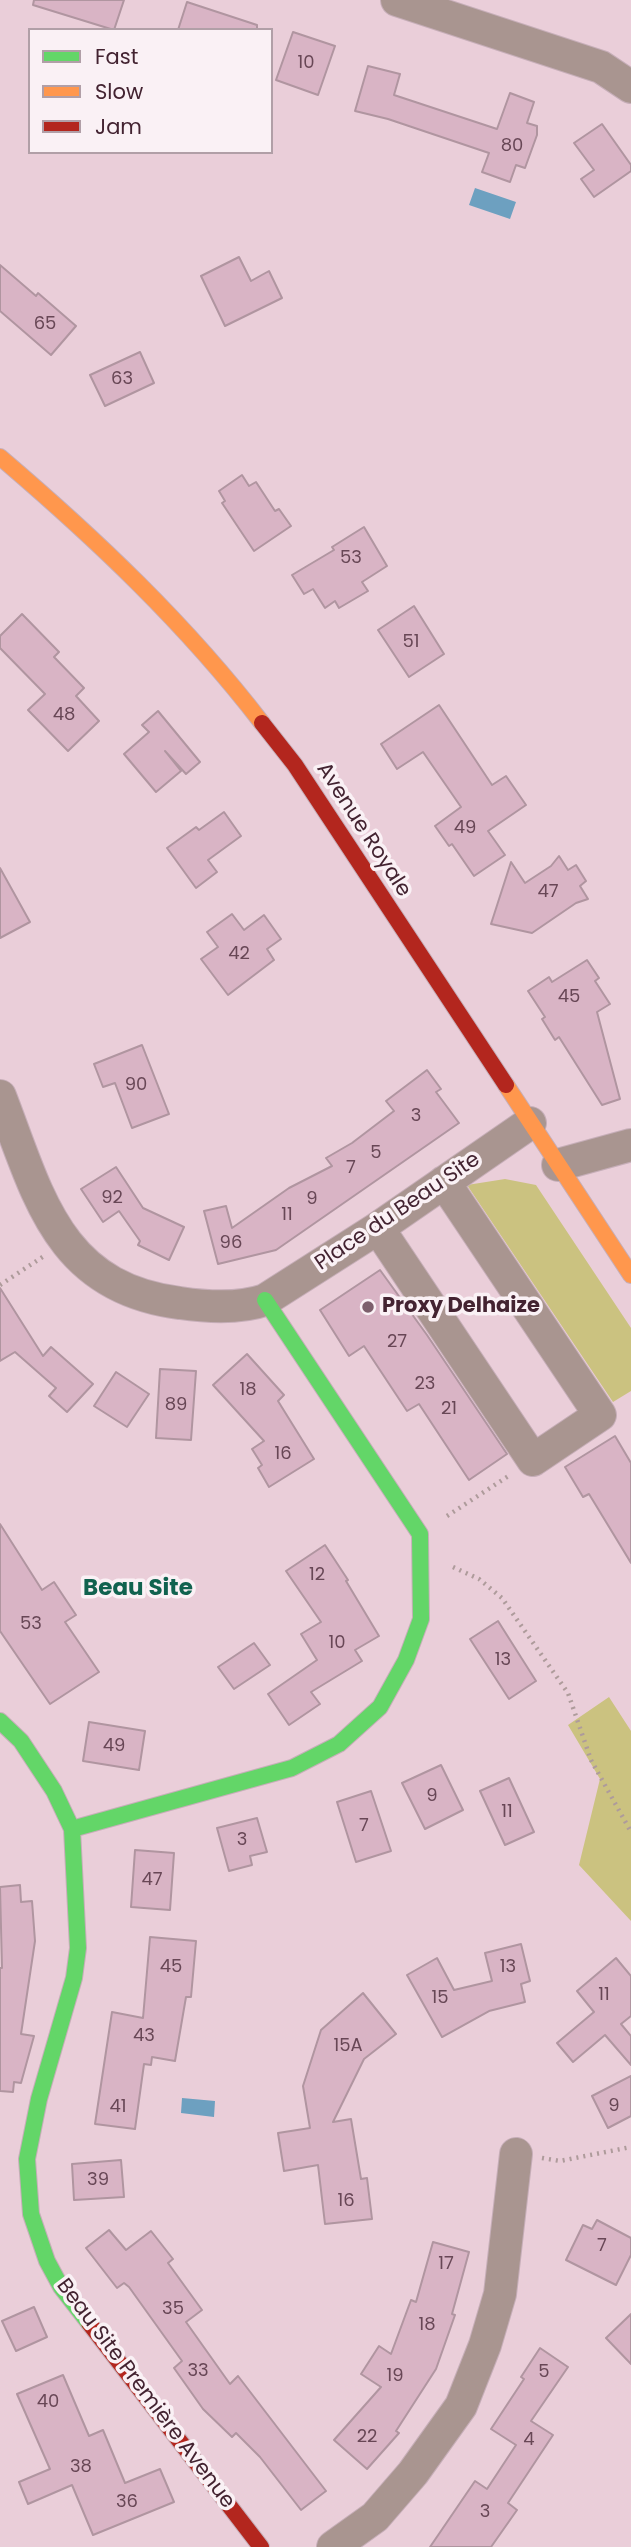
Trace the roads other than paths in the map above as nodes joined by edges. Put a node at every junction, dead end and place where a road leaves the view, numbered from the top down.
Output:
1 (397, 0) edge
2 (631, 87) edge
3 (0, 457) edge
4 (0, 1096) edge
5 (530, 1123) junction
6 (631, 1144) edge
7 (558, 1166) junction
8 (444, 1182) junction
9 (378, 1228) junction
10 (631, 1275) edge
11 (265, 1300) junction
12 (0, 1721) edge
13 (72, 1829) junction
14 (516, 2154) road end
15 (261, 2547) edge
16 (333, 2547) edge

1 - 2 street
3 - 5 street, Avenue Royale
4 - 11 street
5 - 7 street, Avenue Royale
5 - 8 street, Place du Beau Site
6 - 7 street
7 - 10 street, Avenue Royale
8 - 9 street, Place du Beau Site
8 - 9 street
9 - 11 street, Place du Beau Site
11 - 13 street
12 - 13 street, Beau Site Première Avenue
13 - 15 street, Beau Site Première Avenue
14 - 16 street

